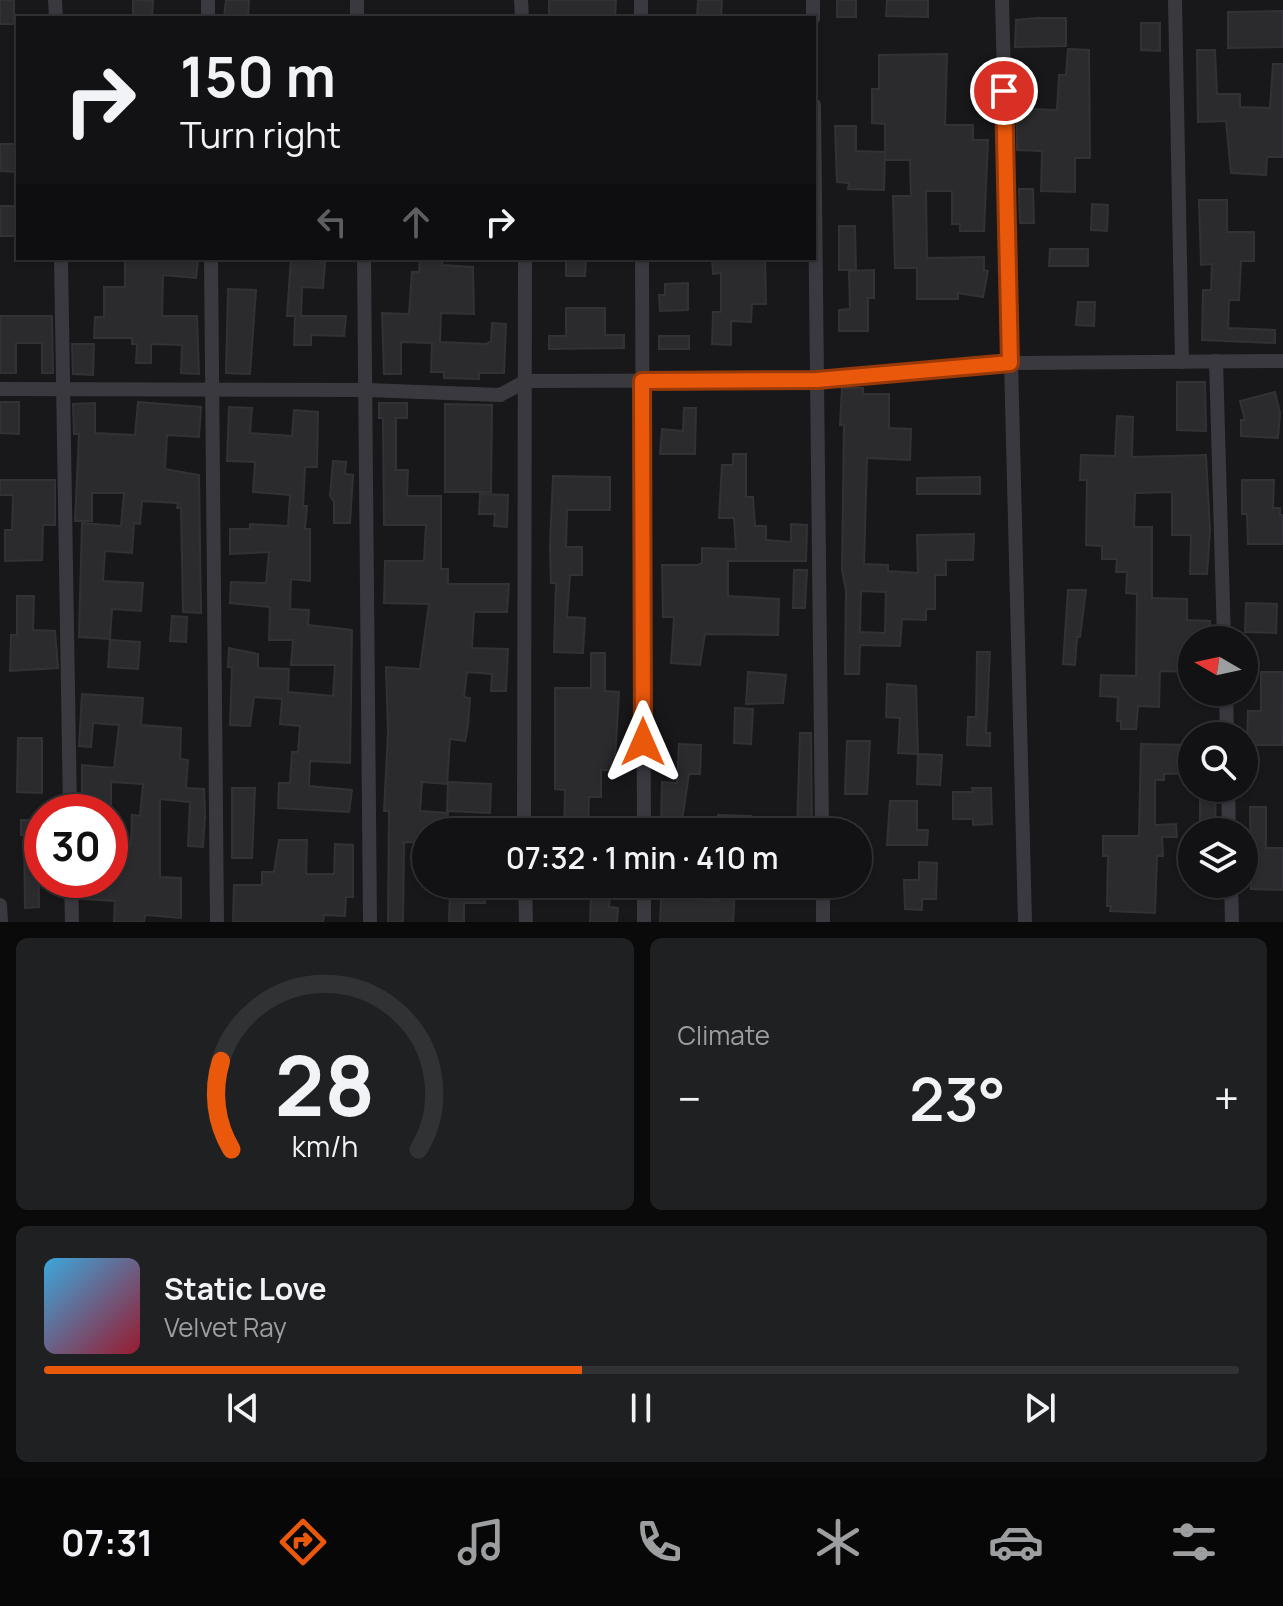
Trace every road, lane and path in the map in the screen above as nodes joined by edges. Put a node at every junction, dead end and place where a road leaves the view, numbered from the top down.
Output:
1 (1002, 0) edge
2 (1175, 0) edge
3 (61, 260) edge
4 (211, 260) edge
5 (364, 260) edge
6 (525, 260) edge
7 (642, 260) edge
8 (816, 260) edge
9 (1216, 361) junction
10 (1283, 361) edge
11 (1182, 362) junction
12 (1010, 363) junction
13 (817, 380) junction
14 (526, 381) junction
15 (642, 381) junction
16 (0, 389) edge
17 (367, 390) junction
18 (64, 391) junction
19 (212, 391) junction
20 (1224, 626) edge
21 (70, 794) edge
22 (524, 818) edge
23 (644, 818) edge
24 (822, 818) edge
25 (71, 898) edge
26 (525, 898) edge
27 (644, 898) edge
28 (823, 898) edge
29 (1231, 898) edge
30 (0, 905) edge
31 (1, 922) edge
32 (72, 922) edge
33 (217, 922) edge
34 (370, 922) edge
35 (526, 922) edge
36 (644, 922) edge
37 (823, 922) edge
38 (1025, 922) edge
39 (1232, 922) edge

1 - 12 street
2 - 11 street
3 - 18 street
4 - 19 street
5 - 17 street
6 - 14 street
7 - 15 street
8 - 13 street
9 - 10 street
9 - 11 street
9 - 20 street
11 - 12 street
12 - 13 street
12 - 38 street
13 - 15 street
13 - 24 street
14 - 15 street
14 - 17 street
14 - 22 street
15 - 23 street
16 - 18 street
17 - 19 street
17 - 34 street
18 - 19 street
18 - 21 street
19 - 33 street
25 - 32 street
26 - 35 street
27 - 36 street
28 - 37 street
29 - 39 street
30 - 31 street

